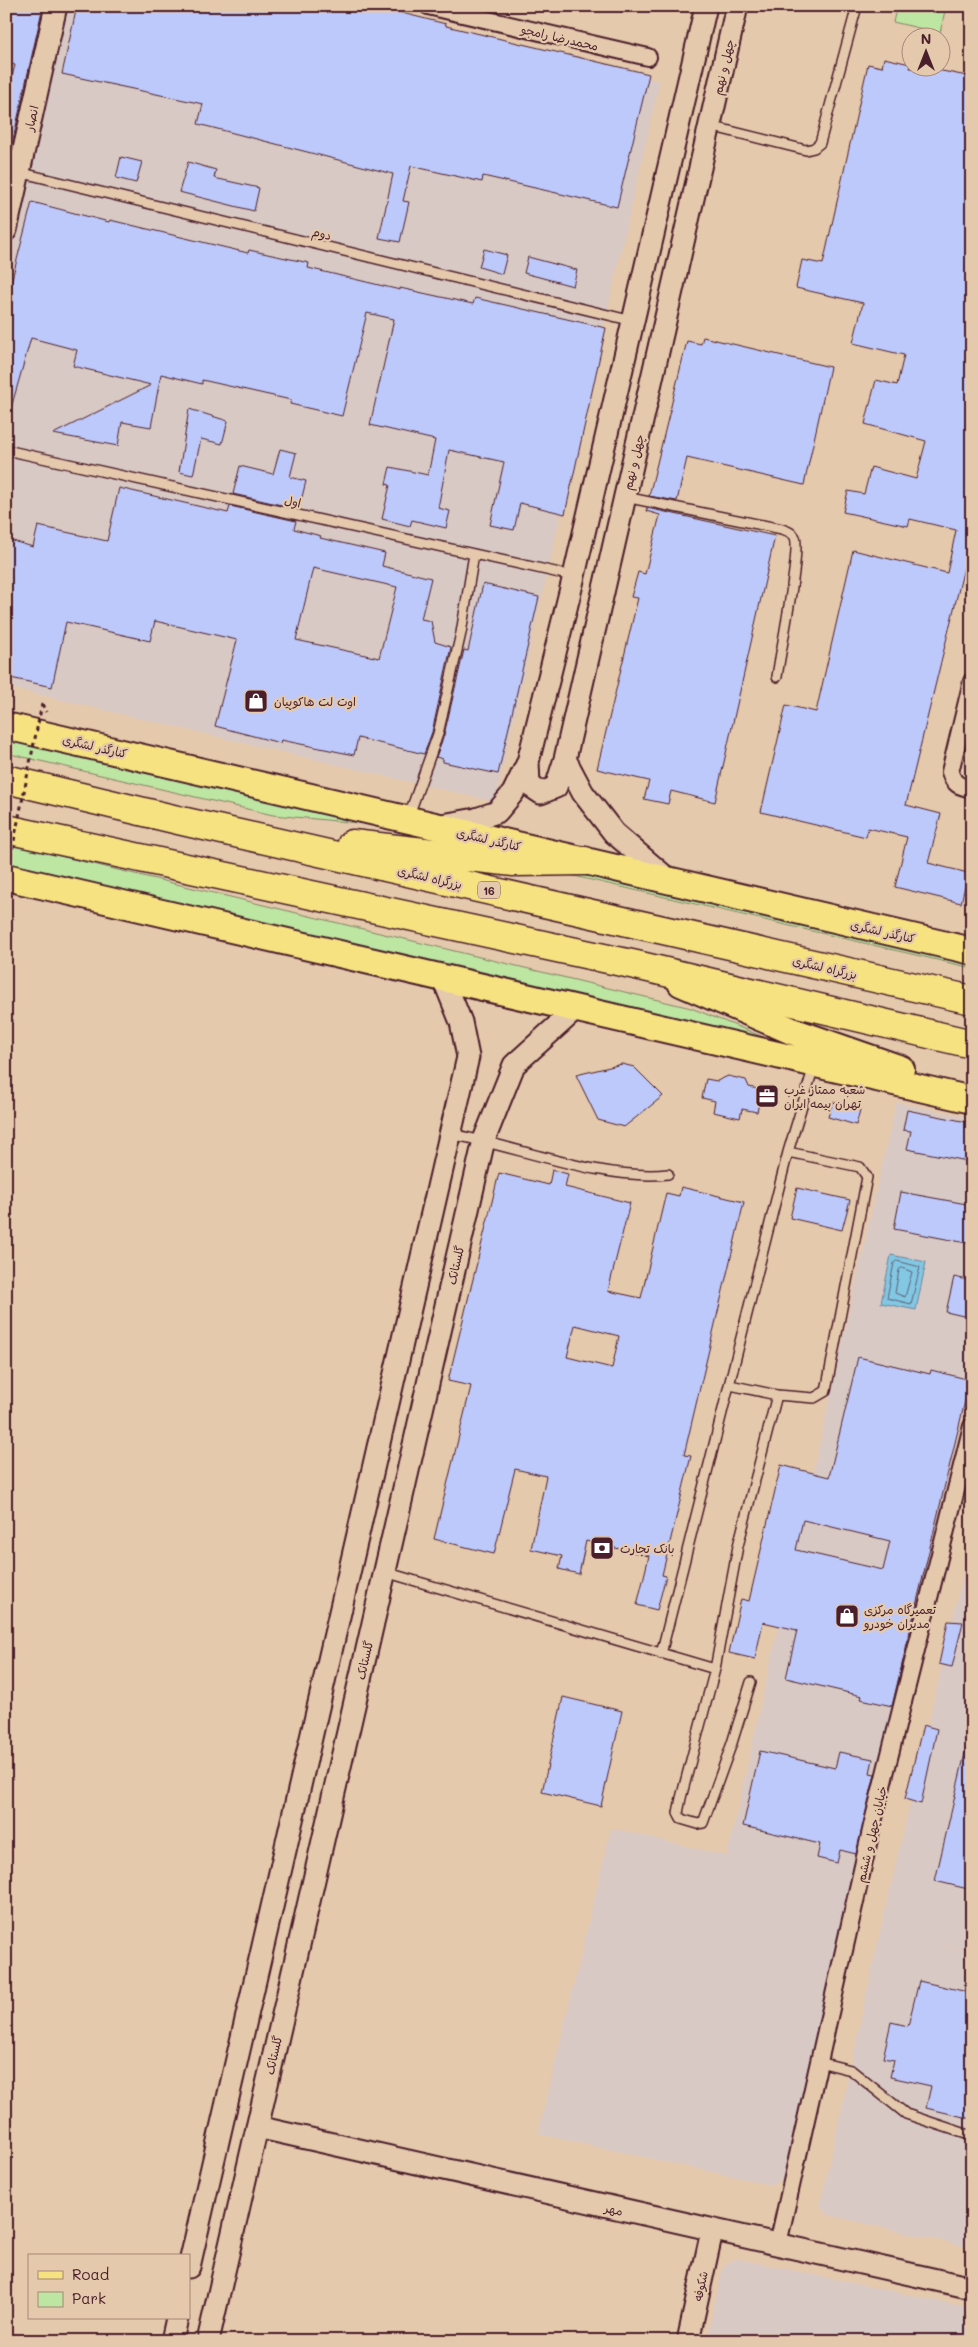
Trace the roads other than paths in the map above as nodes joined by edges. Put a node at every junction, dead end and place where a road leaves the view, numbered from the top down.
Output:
1 (56, 6) edge
2 (428, 6) edge
3 (706, 6) edge
4 (737, 6) edge
5 (857, 6) edge
6 (648, 57) dead end
7 (710, 126) junction
8 (13, 171) edge
9 (6, 230) edge
10 (633, 320) junction
11 (6, 450) edge
12 (625, 497) junction
13 (474, 554) junction
14 (574, 576) junction
15 (777, 677) dead end
16 (972, 682) edge
17 (6, 726) edge
18 (565, 759) junction
19 (528, 762) junction
20 (6, 779) edge
21 (972, 789) edge
22 (407, 820) junction
23 (437, 826) junction
24 (6, 829) edge
25 (221, 830) junction
26 (585, 861) junction
27 (6, 878) edge
28 (670, 881) junction
29 (972, 951) edge
30 (636, 964) junction
31 (443, 978) junction
32 (972, 1000) edge
33 (576, 1009) junction
34 (972, 1044) edge
35 (814, 1064) junction
36 (972, 1094) edge
37 (972, 1100) edge
38 (449, 1134) junction
39 (484, 1140) junction
40 (788, 1152) junction
41 (668, 1174) dead end
42 (730, 1385) junction
43 (777, 1395) junction
44 (972, 1426) edge
45 (385, 1572) junction
46 (661, 1654) junction
47 (715, 1669) junction
48 (750, 1682) dead end
49 (246, 2018) junction
50 (278, 2031) junction
51 (819, 2062) junction
52 (257, 2127) junction
53 (972, 2136) edge
54 (712, 2231) junction
55 (778, 2244) junction
56 (190, 2263) edge
57 (972, 2288) edge
58 (177, 2320) edge
59 (172, 2341) edge
60 (208, 2341) edge
61 (688, 2341) edge

1 - 8 street, انصار
2 - 6 street, محمدرضا رامجو
3 - 10 street
4 - 7 street, چهل و نهم
5 - 7 lane
7 - 12 street, چهل و نهم
8 - 9 street, انصار
8 - 10 lane, دوم
10 - 14 street
11 - 13 lane, اول
12 - 15 lane
12 - 18 street, چهل و نهم
13 - 14 lane, اول
13 - 22 lane
14 - 19 street
16 - 21 street
17 - 22 main road, کنارگذر لشگری
18 - 19 street, چهل و نهم
18 - 28 street
19 - 23 street
20 - 25 highway, بزرگراه لشگری / 16
22 - 23 main road, کنارگذر لشگری
23 - 26 main road, کنارگذر لشگری
24 - 30 highway
25 - 26 highway
25 - 32 highway, بزرگراه لشگری / 16
26 - 28 main road, کنارگذر لشگری
27 - 31 main road
28 - 29 main road, کنارگذر لشگری
30 - 34 highway
30 - 36 main road
31 - 33 main road
31 - 38 street
33 - 35 main road
33 - 39 street, گلستانک
35 - 37 main road
35 - 40 lane
38 - 39 lane
38 - 49 street
39 - 41 lane
39 - 45 street, گلستانک
40 - 42 lane
40 - 43 lane
42 - 43 lane
42 - 46 lane
43 - 47 lane
44 - 51 street, خیابان چهل و ششم
45 - 46 lane
45 - 50 street, گلستانک
46 - 47 lane
47 - 48 lane
49 - 50 street
49 - 56 street
50 - 52 street, گلستانک
51 - 53 lane
51 - 55 street, خیابان چهل و ششم
52 - 54 street, مهر
52 - 60 street, گلستانک
54 - 55 street, مهر
54 - 61 street, شکوفه
55 - 57 street, مهر
58 - 59 street

